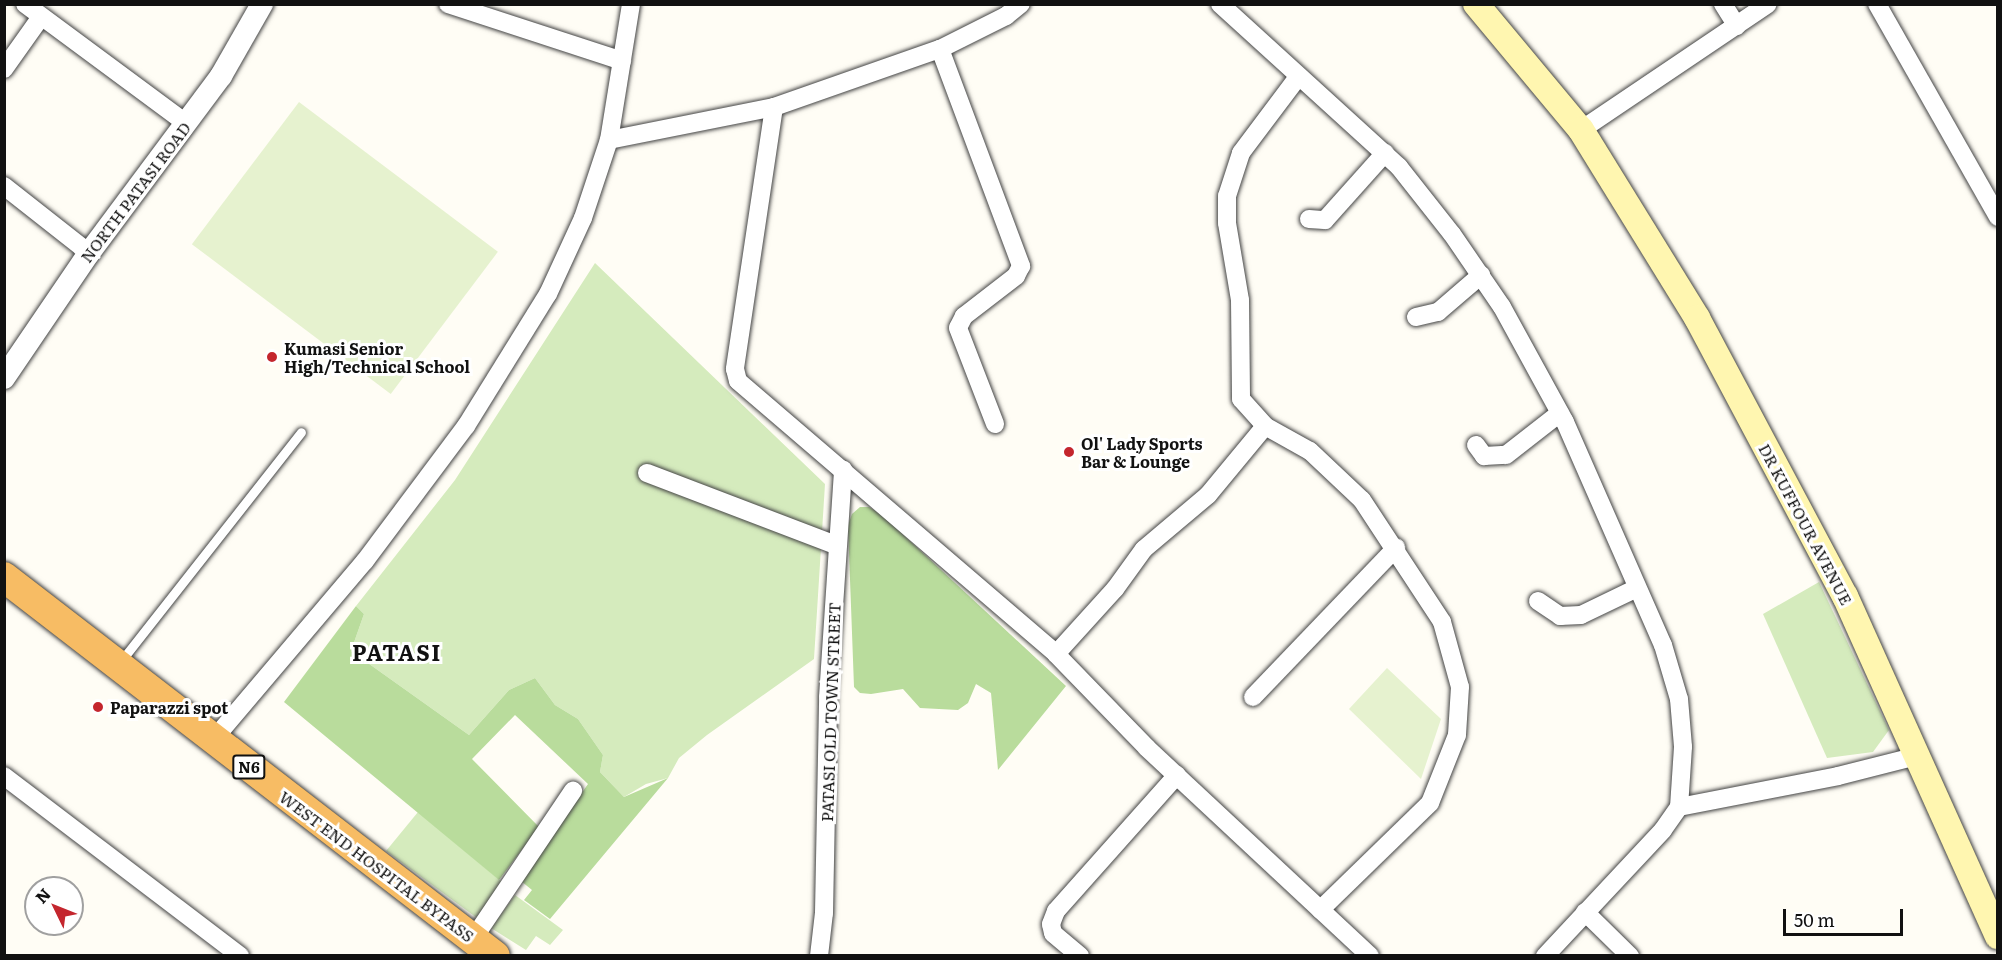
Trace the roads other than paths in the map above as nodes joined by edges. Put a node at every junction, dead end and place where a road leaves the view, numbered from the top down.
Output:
1 (25, 4) edge
2 (262, 4) edge
3 (448, 4) edge
4 (632, 4) edge
5 (1021, 4) edge
6 (1220, 4) edge
7 (1476, 4) edge
8 (1723, 4) edge
9 (1768, 4) edge
10 (1877, 4) edge
11 (41, 17) junction
12 (1737, 26) junction
13 (940, 48) junction
14 (622, 61) junction
15 (4, 69) edge
16 (1298, 77) junction
17 (774, 107) junction
18 (186, 123) junction
19 (1581, 130) junction
20 (609, 140) junction
21 (1385, 153) junction
22 (4, 186) edge
23 (1998, 217) edge
24 (1309, 219) dead end
25 (89, 254) junction
26 (1480, 275) junction
27 (1416, 317) dead end
28 (4, 378) edge
29 (1560, 413) junction
30 (995, 424) dead end
31 (1265, 426) junction
32 (301, 432) dead end
33 (1476, 445) dead end
34 (843, 469) junction
35 (647, 473) dead end
36 (838, 546) junction
37 (1396, 548) junction
38 (4, 577) edge
39 (1636, 588) junction
40 (1538, 601) dead end
41 (1056, 654) junction
42 (118, 665) junction
43 (1253, 697) dead end
44 (213, 740) junction
45 (1917, 756) junction
46 (1177, 775) junction
47 (4, 776) edge
48 (573, 792) dead end
49 (1679, 807) junction
50 (1320, 910) junction
51 (1585, 912) junction
52 (1998, 936) edge
53 (484, 947) edge
54 (240, 956) edge
55 (819, 956) edge
56 (1080, 956) edge
57 (1370, 956) edge
58 (1545, 956) edge
59 (1630, 956) edge

1 - 11 street
2 - 18 street, NORTH PATASI ROAD
3 - 14 street
4 - 14 street
5 - 13 street
6 - 16 street
7 - 19 main road, DR KUFFOUR AVENUE
8 - 12 street
9 - 12 street
10 - 23 street
11 - 15 street
11 - 18 street
12 - 19 street
13 - 17 street
13 - 30 street
14 - 20 street
16 - 21 street
16 - 31 street
17 - 20 street
17 - 34 street
18 - 25 street, NORTH PATASI ROAD
19 - 45 main road, DR KUFFOUR AVENUE
20 - 44 street
21 - 24 street
21 - 26 street
22 - 25 street
25 - 28 street, NORTH PATASI ROAD
26 - 27 street
26 - 29 street
29 - 33 street
29 - 39 street
31 - 37 street
31 - 41 street
32 - 42 lane
34 - 36 street, PATASI OLD TOWN STREET
34 - 41 street
35 - 36 street
36 - 55 street, PATASI OLD TOWN STREET
37 - 43 street
37 - 50 street
38 - 42 highway, WEST END HOSPITAL BYPASS / N6
39 - 40 street
39 - 49 street
41 - 46 street
42 - 44 highway, WEST END HOSPITAL BYPASS / N6
44 - 53 highway, WEST END HOSPITAL BYPASS / N6
45 - 49 street
45 - 52 main road, DR KUFFOUR AVENUE
46 - 50 street
46 - 56 street
47 - 54 street
48 - 53 street
49 - 51 street
50 - 57 street
51 - 58 street
51 - 59 street

